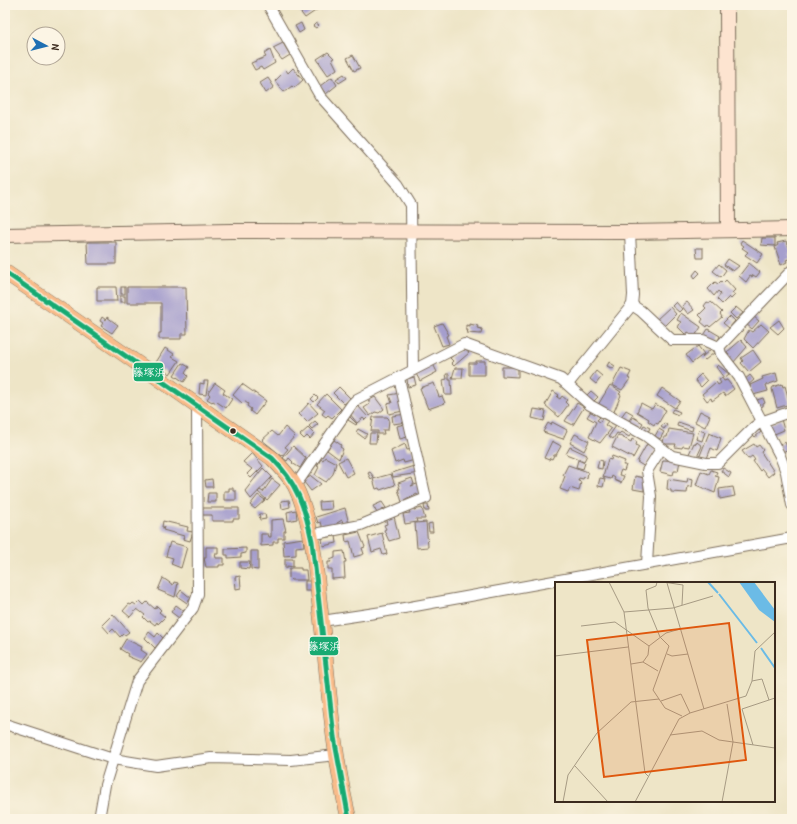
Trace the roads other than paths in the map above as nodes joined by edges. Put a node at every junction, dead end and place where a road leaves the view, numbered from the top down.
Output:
1 (268, 5) edge
2 (727, 5) edge
3 (792, 229) edge
4 (728, 230) junction
5 (412, 232) junction
6 (630, 232) junction
7 (5, 235) edge
8 (792, 270) edge
9 (5, 272) edge
10 (632, 305) junction
11 (718, 347) junction
12 (412, 370) junction
13 (399, 378) junction
14 (568, 384) junction
15 (197, 406) junction
16 (792, 410) edge
17 (761, 422) junction
18 (661, 449) junction
19 (295, 486) junction
20 (792, 505) edge
21 (310, 535) junction
22 (792, 538) edge
23 (647, 564) junction
24 (322, 621) junction
25 (5, 724) edge
26 (336, 755) junction
27 (113, 759) junction
28 (99, 819) edge
29 (349, 819) edge

1 - 5 street
2 - 4 street
3 - 4 street
4 - 6 street
5 - 6 street
5 - 7 street
5 - 12 street
6 - 10 street
8 - 11 street
9 - 15 main road
10 - 11 street
10 - 14 street
11 - 17 street
12 - 13 street
12 - 14 street
13 - 19 street
13 - 21 street
14 - 18 street
15 - 19 main road
15 - 27 street
16 - 17 street
17 - 18 street
17 - 20 street
18 - 23 street
19 - 21 main road
21 - 24 main road
22 - 23 street
23 - 24 street
24 - 26 main road
25 - 27 street
26 - 27 street
26 - 29 main road
27 - 28 street

